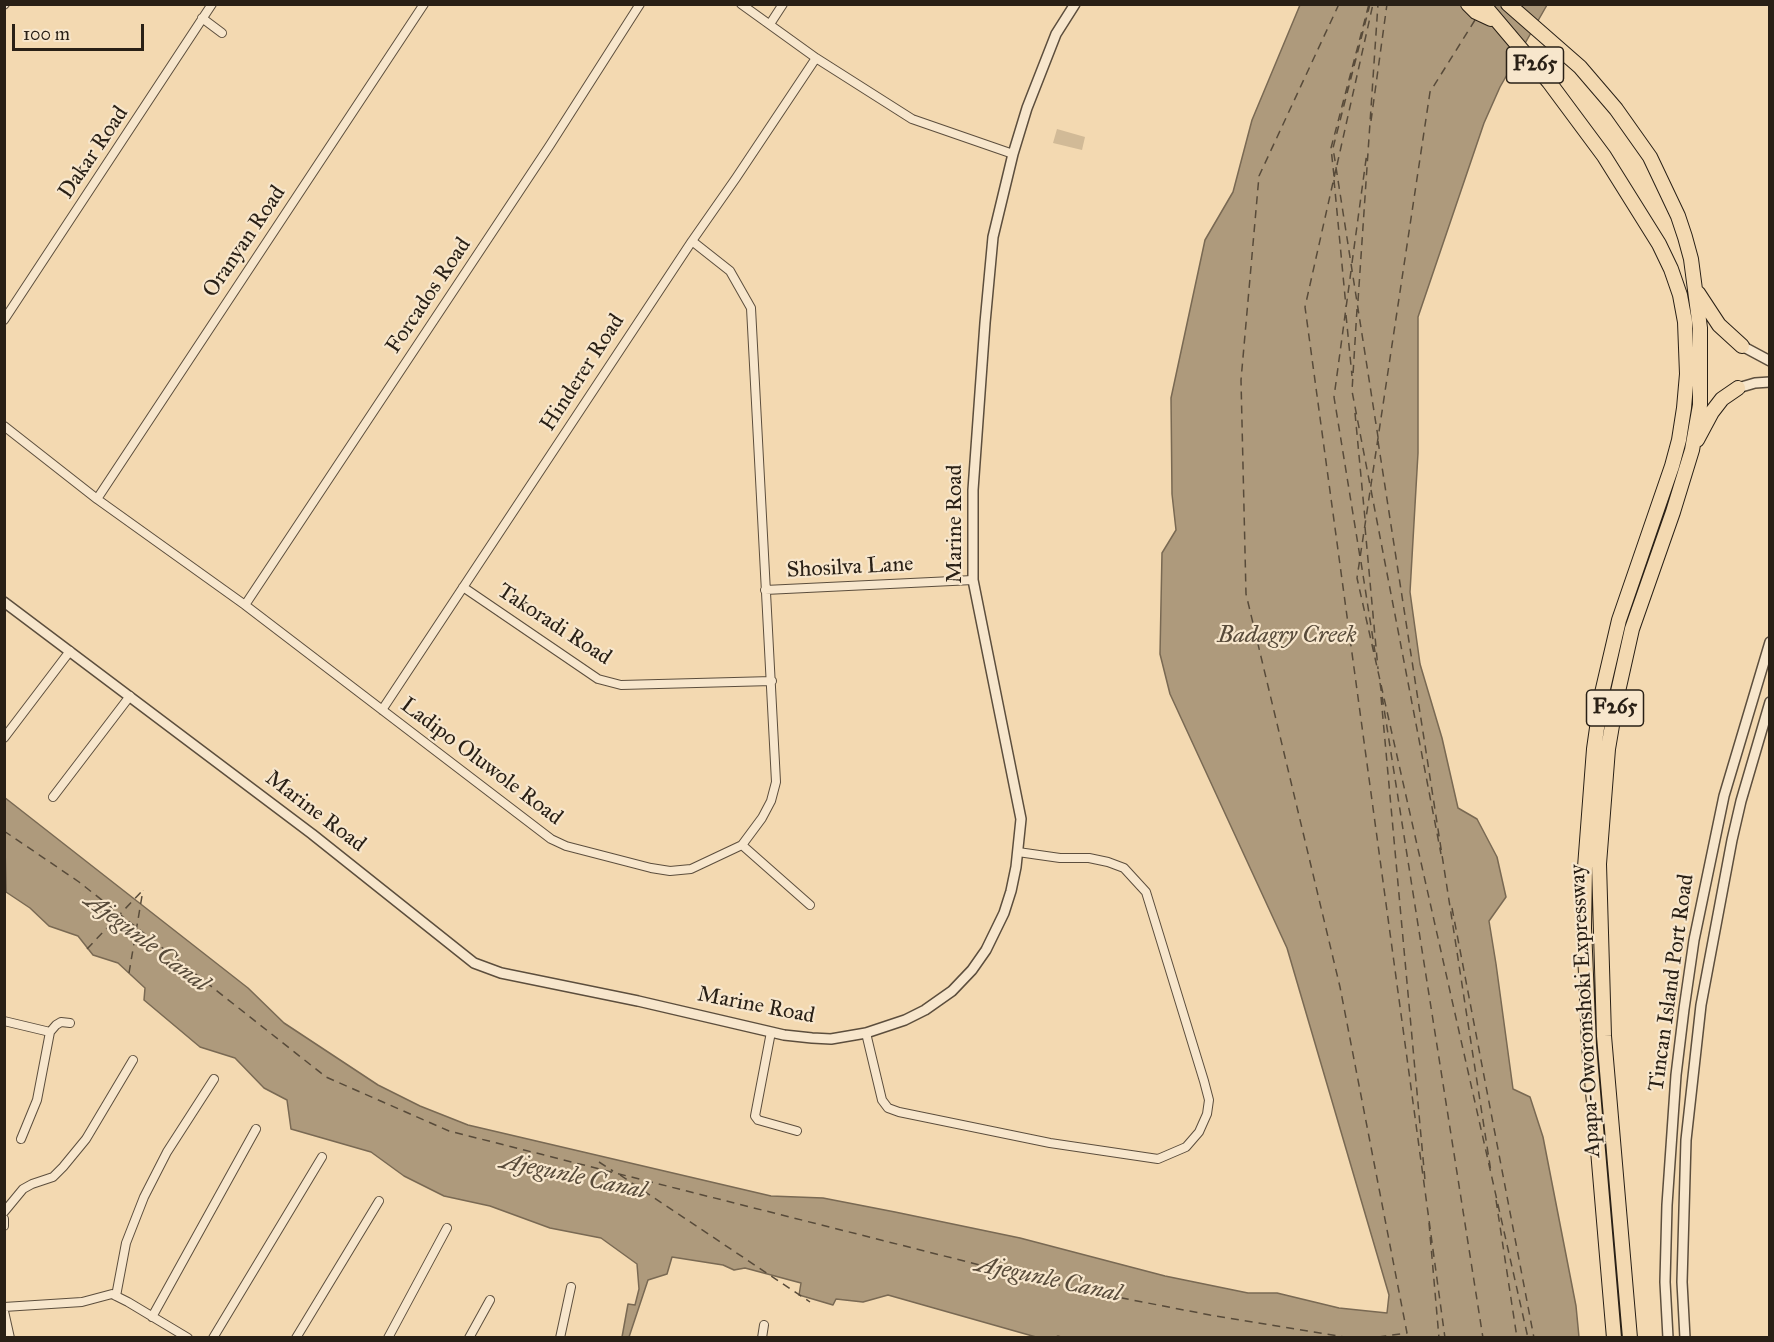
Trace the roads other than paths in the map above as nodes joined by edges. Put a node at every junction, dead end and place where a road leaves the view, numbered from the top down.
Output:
1 (212, 4) edge
2 (424, 4) edge
3 (640, 4) edge
4 (741, 4) edge
5 (783, 4) edge
6 (1076, 4) edge
7 (1468, 4) edge
8 (1483, 4) edge
9 (1510, 5) edge
10 (202, 18) junction
11 (770, 24) junction
12 (1501, 24) junction
13 (222, 33) dead end
14 (816, 58) junction
15 (1013, 154) junction
16 (692, 241) junction
17 (1696, 290) junction
18 (4, 320) edge
19 (1742, 346) joint
20 (1770, 361) edge
21 (1770, 382) edge
22 (1738, 388) joint
23 (4, 426) edge
24 (1692, 450) junction
25 (96, 499) junction
26 (973, 580) junction
27 (463, 587) junction
28 (765, 590) junction
29 (4, 602) edge
30 (245, 606) junction
31 (1770, 642) edge
32 (70, 651) junction
33 (772, 681) junction
34 (130, 696) junction
35 (1770, 702) edge
36 (382, 710) junction
37 (4, 738) edge
38 (53, 797) dead end
39 (742, 845) junction
40 (1018, 852) junction
41 (810, 905) dead end
42 (4, 1021) edge
43 (70, 1023) dead end
44 (50, 1032) junction
45 (771, 1032) junction
46 (866, 1033) junction
47 (133, 1060) dead end
48 (214, 1079) dead end
49 (256, 1129) dead end
50 (797, 1131) dead end
51 (21, 1139) dead end
52 (322, 1157) dead end
53 (379, 1201) dead end
54 (4, 1212) edge
55 (447, 1228) dead end
56 (572, 1287) dead end
57 (116, 1296) junction
58 (490, 1300) dead end
59 (4, 1309) edge
60 (152, 1317) junction
61 (764, 1325) dead end
62 (10, 1338) edge
63 (188, 1338) edge
64 (213, 1338) edge
65 (296, 1338) edge
66 (388, 1338) edge
67 (469, 1338) edge
68 (560, 1338) edge
69 (762, 1338) edge
70 (1614, 1338) edge
71 (1630, 1338) edge
72 (1668, 1338) edge
73 (1684, 1338) edge

1 - 10 street, Dakar Road
2 - 25 street, Oranyan Road
3 - 30 street, Forcados Road
4 - 11 street
5 - 11 street
6 - 15 street, Marine Road
7 - 12 highway
8 - 12 highway, Apapa-Oworonshoki Expressway / F265
9 - 17 highway, Apapa-Oworonshoki Expressway / F265
10 - 13 street
10 - 18 street, Dakar Road
11 - 14 street
12 - 70 highway, Apapa-Oworonshoki Expressway / F265
14 - 15 street
14 - 16 street, Hinderer Road
15 - 26 street, Marine Road
16 - 27 street, Hinderer Road
16 - 28 street, Ladipo Oluwole Road
17 - 19 highway
17 - 24 highway, Apapa-Oworonshoki Expressway / F265
19 - 20 street
21 - 22 street
22 - 24 highway
23 - 25 street, Ladipo Oluwole Road
24 - 71 highway, Apapa-Oworonshoki Expressway / F265
25 - 30 street, Ladipo Oluwole Road
26 - 28 street, Shosilva Lane
26 - 40 street, Marine Road
27 - 33 street, Takoradi Road
27 - 36 street, Hinderer Road
28 - 33 street, Ladipo Oluwole Road
29 - 32 street, Marine Road
30 - 36 street, Ladipo Oluwole Road
31 - 72 street, Tincan Island Port Road
32 - 34 street, Marine Road
32 - 37 street
33 - 39 street, Ladipo Oluwole Road
34 - 38 street
34 - 45 street, Marine Road
35 - 73 street, Tincan Island Port Road
36 - 39 street, Ladipo Oluwole Road
39 - 41 street
40 - 46 street, Marine Road
40 - 46 street
42 - 44 street
43 - 44 street
44 - 51 street
45 - 46 street, Marine Road
45 - 50 street
47 - 54 street
48 - 57 street
49 - 60 street
52 - 64 street
53 - 65 street
55 - 66 street
56 - 68 street
57 - 59 street
57 - 60 street
58 - 67 street
59 - 62 street
60 - 63 street
61 - 69 street

